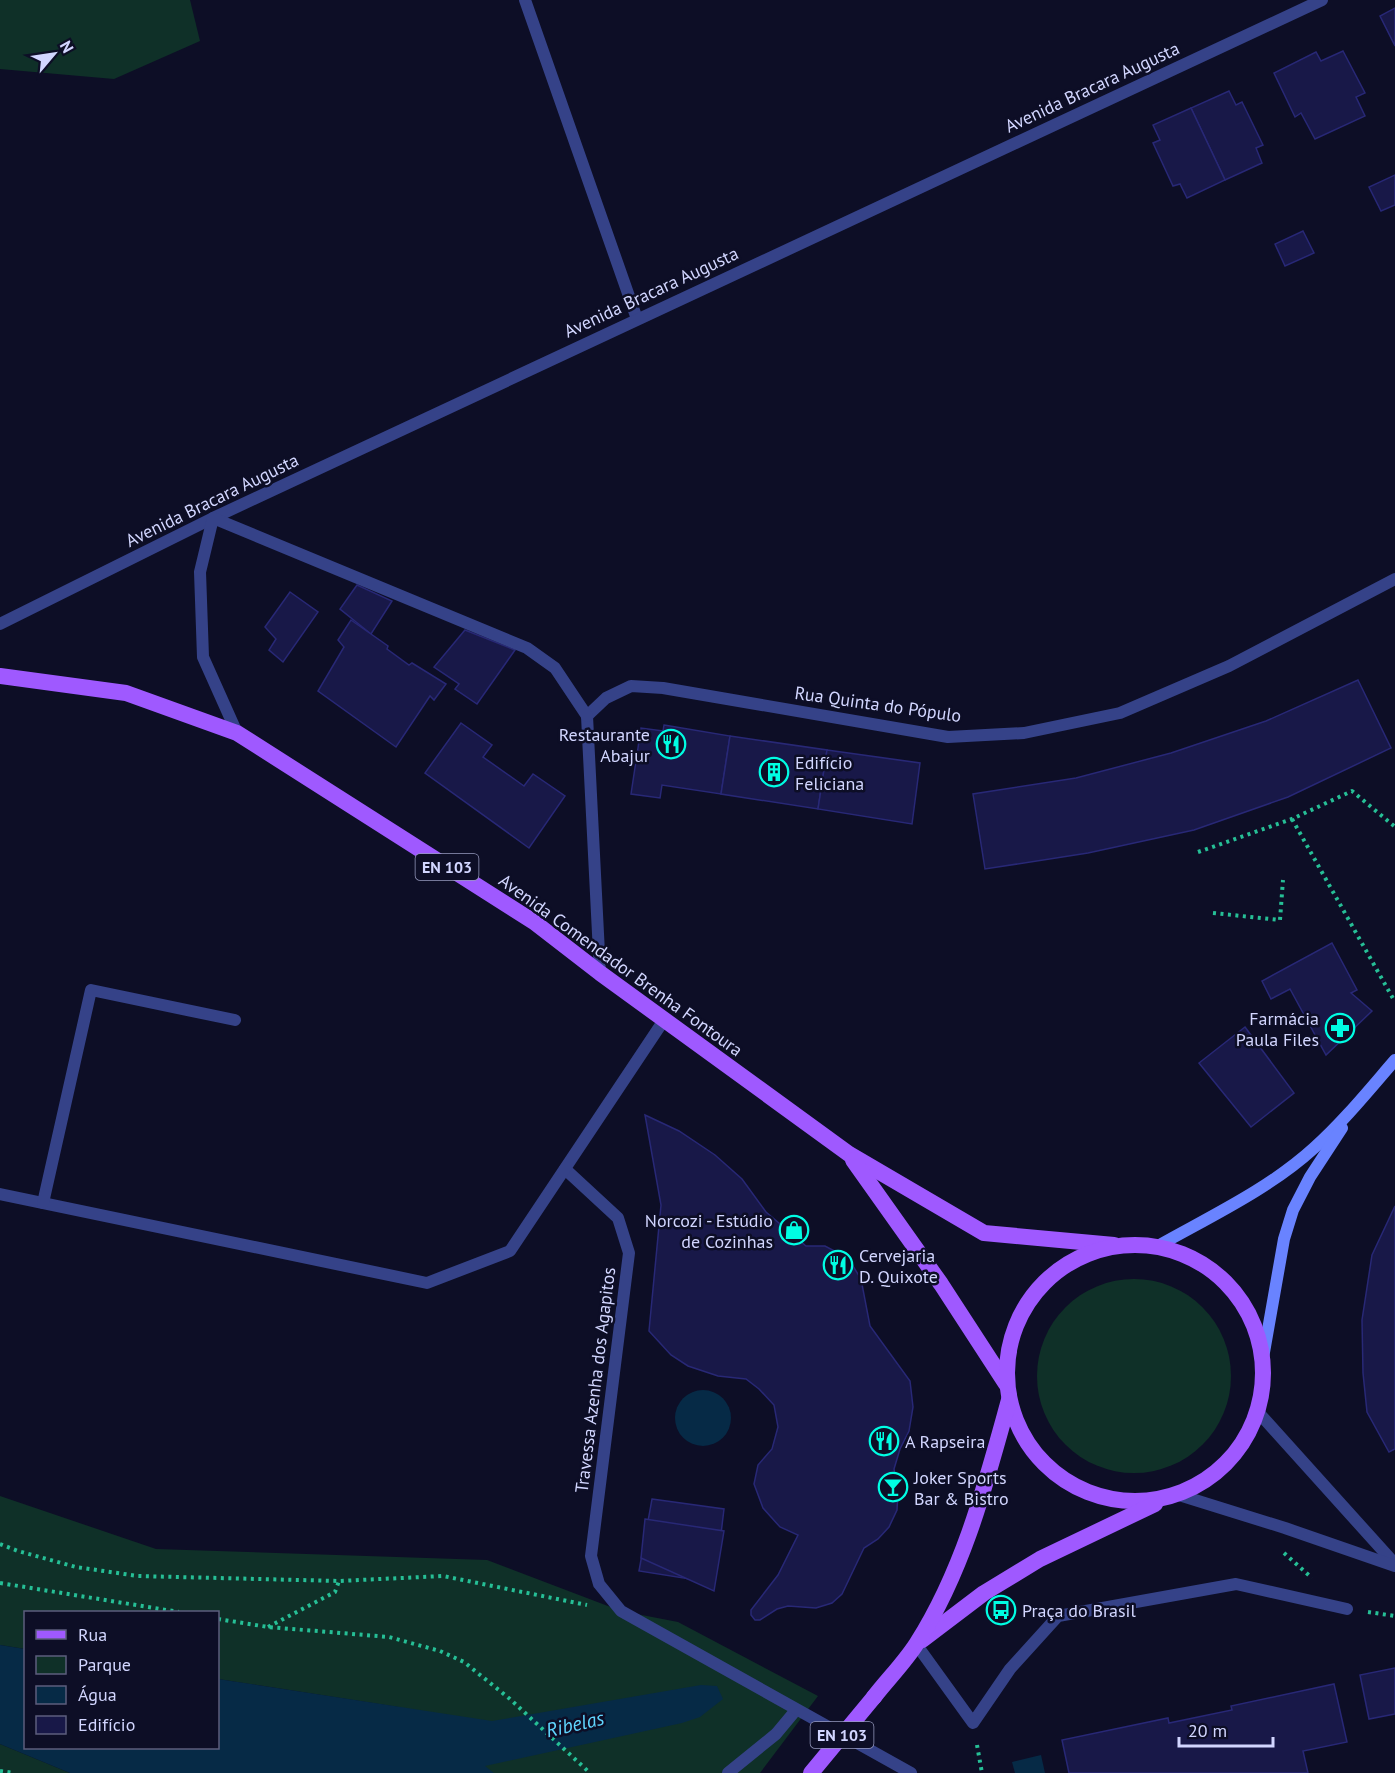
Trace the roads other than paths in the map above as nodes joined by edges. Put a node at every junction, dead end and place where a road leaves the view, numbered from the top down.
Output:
1 (525, 0) edge
2 (1322, 0) edge
3 (637, 319) junction
4 (213, 518) junction
5 (1395, 579) edge
6 (0, 624) edge
7 (0, 676) edge
8 (587, 716) junction
9 (237, 733) junction
10 (600, 974) junction
11 (235, 1020) dead end
12 (664, 1020) junction
13 (1395, 1059) edge
14 (1356, 1107) junction
15 (849, 1154) junction
16 (565, 1169) junction
17 (0, 1194) edge
18 (43, 1203) junction
19 (1114, 1245) junction
20 (1158, 1246) junction
21 (1263, 1358) junction
22 (1008, 1392) junction
23 (1258, 1412) junction
24 (1173, 1497) junction
25 (1395, 1565) edge
26 (1347, 1609) dead end
27 (916, 1644) junction
28 (796, 1710) junction
29 (728, 1773) edge
30 (811, 1773) edge
31 (911, 1773) edge

1 - 3 street
2 - 3 street, Avenida Bracara Augusta
3 - 4 street, Avenida Bracara Augusta
4 - 6 street, Avenida Bracara Augusta
4 - 8 street
4 - 9 street
5 - 8 street, Rua Quinta do Pópulo
7 - 9 main road, Avenida Comendador Brenha Fontoura / EN 103
8 - 10 street
9 - 10 main road, Avenida Comendador Brenha Fontoura / EN 103
10 - 12 main road, Avenida Comendador Brenha Fontoura / EN 103
11 - 18 street
12 - 15 main road, Avenida Comendador Brenha Fontoura / EN 103
12 - 16 street
13 - 14 main road
14 - 20 main road
14 - 21 main road
15 - 19 main road, Avenida Comendador Brenha Fontoura
15 - 22 main road, Avenida Comendador Brenha Fontoura
16 - 18 street
16 - 28 street, Travessa Azenha dos Agapitos
17 - 18 street
19 - 20 main road
19 - 22 main road
20 - 21 main road
21 - 23 main road
22 - 24 main road
22 - 27 main road
23 - 24 main road
23 - 25 street
24 - 25 street
24 - 27 main road
26 - 27 street
27 - 30 main road, EN 103, bridge
28 - 29 street
28 - 31 street

